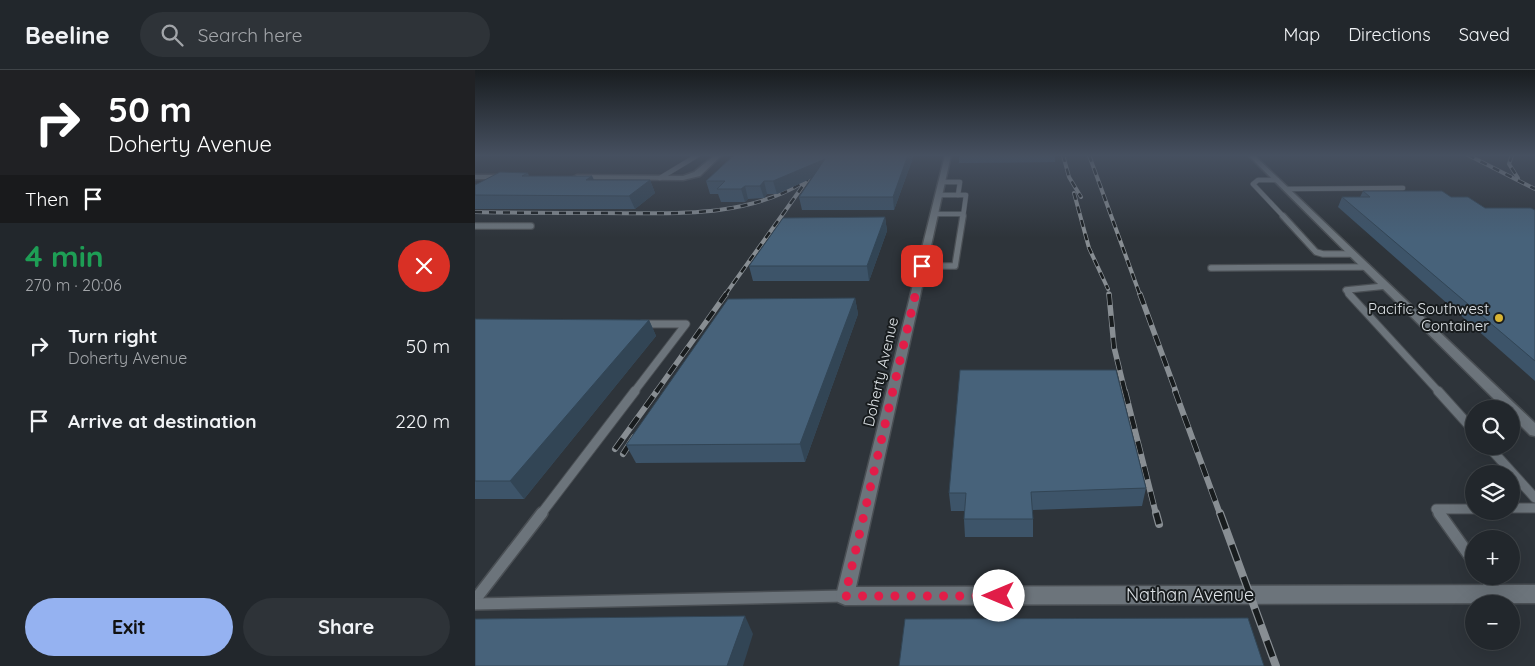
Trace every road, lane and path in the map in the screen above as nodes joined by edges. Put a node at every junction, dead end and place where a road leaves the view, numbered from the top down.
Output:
1 (942, 182) edge
2 (960, 183) edge
3 (1254, 183) edge
4 (1280, 183) edge
5 (1286, 188) junction
6 (1403, 188) dead end
7 (939, 195) junction
8 (958, 195) junction
9 (934, 214) junction
10 (963, 214) junction
11 (475, 226) edge
12 (531, 226) dead end
13 (1353, 254) junction
14 (922, 266) junction
15 (1211, 268) dead end
16 (1367, 268) junction
17 (1386, 286) junction
18 (629, 324) edge
19 (1465, 421) edge
20 (1535, 431) edge
21 (1496, 455) edge
22 (1535, 498) edge
23 (1520, 508) edge
24 (1535, 508) edge
25 (1465, 509) edge
26 (1465, 549) edge
27 (1490, 585) edge
28 (1496, 594) junction
29 (1535, 594) edge
30 (845, 596) junction
31 (475, 602) edge

1 - 7 street, Doherty Avenue
2 - 8 lane
3 - 13 lane
4 - 5 street
5 - 6 lane
5 - 13 street
7 - 8 lane
7 - 9 street, Doherty Avenue
8 - 10 lane
9 - 10 lane
9 - 14 street, Doherty Avenue
10 - 14 lane
11 - 12 lane
13 - 16 street
14 - 30 street, Doherty Avenue
15 - 16 lane
16 - 17 street
17 - 19 lane
17 - 20 street
18 - 31 lane
21 - 22 lane
23 - 24 lane
25 - 26 lane
27 - 28 lane
28 - 29 street, Nathan Avenue
28 - 30 street, Nathan Avenue
30 - 31 lane

